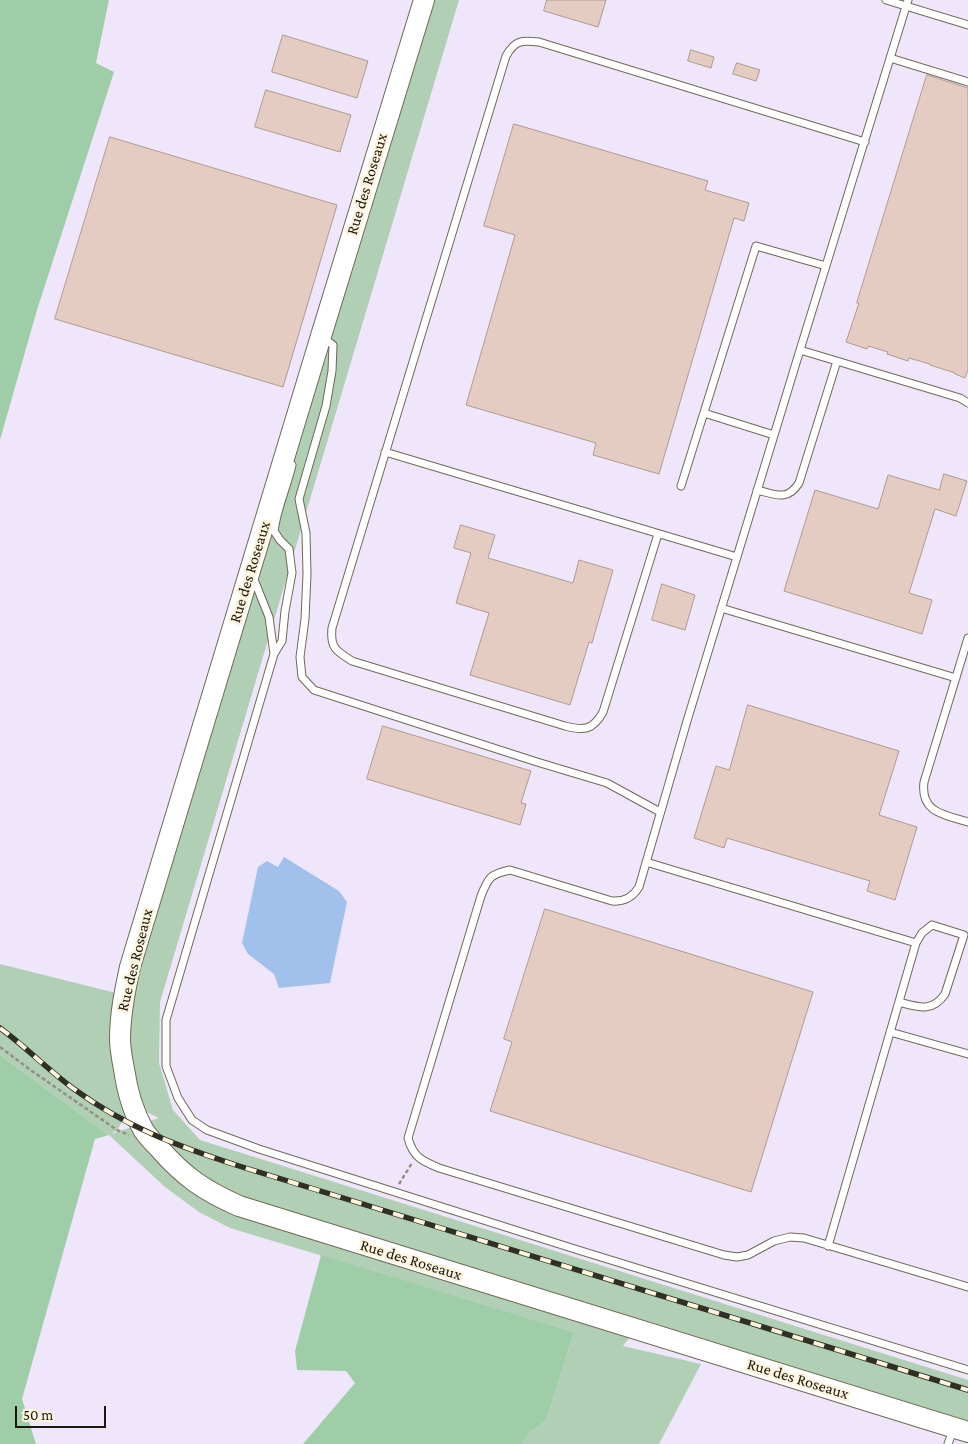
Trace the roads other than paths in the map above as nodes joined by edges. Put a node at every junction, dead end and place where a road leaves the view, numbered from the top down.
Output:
1 (424, 0) edge
2 (886, 0) edge
3 (898, 2) edge
4 (907, 3) edge
5 (968, 25) edge
6 (890, 58) junction
7 (968, 82) edge
8 (865, 142) junction
9 (826, 266) junction
10 (321, 336) junction
11 (800, 350) junction
12 (837, 361) junction
13 (966, 400) edge
14 (704, 413) junction
15 (774, 435) junction
16 (385, 452) junction
17 (285, 455) junction
18 (681, 486) dead end
19 (757, 490) junction
20 (658, 534) junction
21 (737, 557) junction
22 (250, 570) junction
23 (721, 608) junction
24 (968, 638) edge
25 (274, 654) junction
26 (956, 678) junction
27 (660, 812) junction
28 (968, 822) edge
29 (646, 862) junction
30 (916, 943) junction
31 (899, 1002) junction
32 (890, 1032) junction
33 (968, 1054) edge
34 (828, 1246) junction
35 (968, 1287) edge
36 (968, 1370) edge
37 (957, 1434) edge

1 - 10 street, Rue des Roseaux
2 - 3 lane
3 - 4 lane
4 - 5 lane
4 - 6 lane
6 - 7 lane
6 - 8 lane
8 - 9 lane
8 - 16 lane
9 - 11 lane
9 - 14 lane
10 - 17 street, Rue des Roseaux
10 - 27 lane
11 - 12 lane
11 - 15 lane
12 - 13 lane
12 - 19 lane
14 - 15 lane
14 - 18 lane
15 - 19 lane
16 - 20 lane
16 - 20 lane
17 - 22 street, Rue des Roseaux
17 - 25 lane
19 - 21 lane
20 - 21 lane
21 - 23 lane
22 - 25 lane
22 - 37 street, Rue des Roseaux
23 - 26 lane
23 - 27 lane
24 - 26 lane
25 - 36 lane
26 - 28 lane
27 - 29 lane
29 - 30 lane
29 - 34 lane
30 - 31 lane
30 - 31 lane
31 - 32 lane
32 - 33 lane
32 - 34 lane
34 - 35 lane

